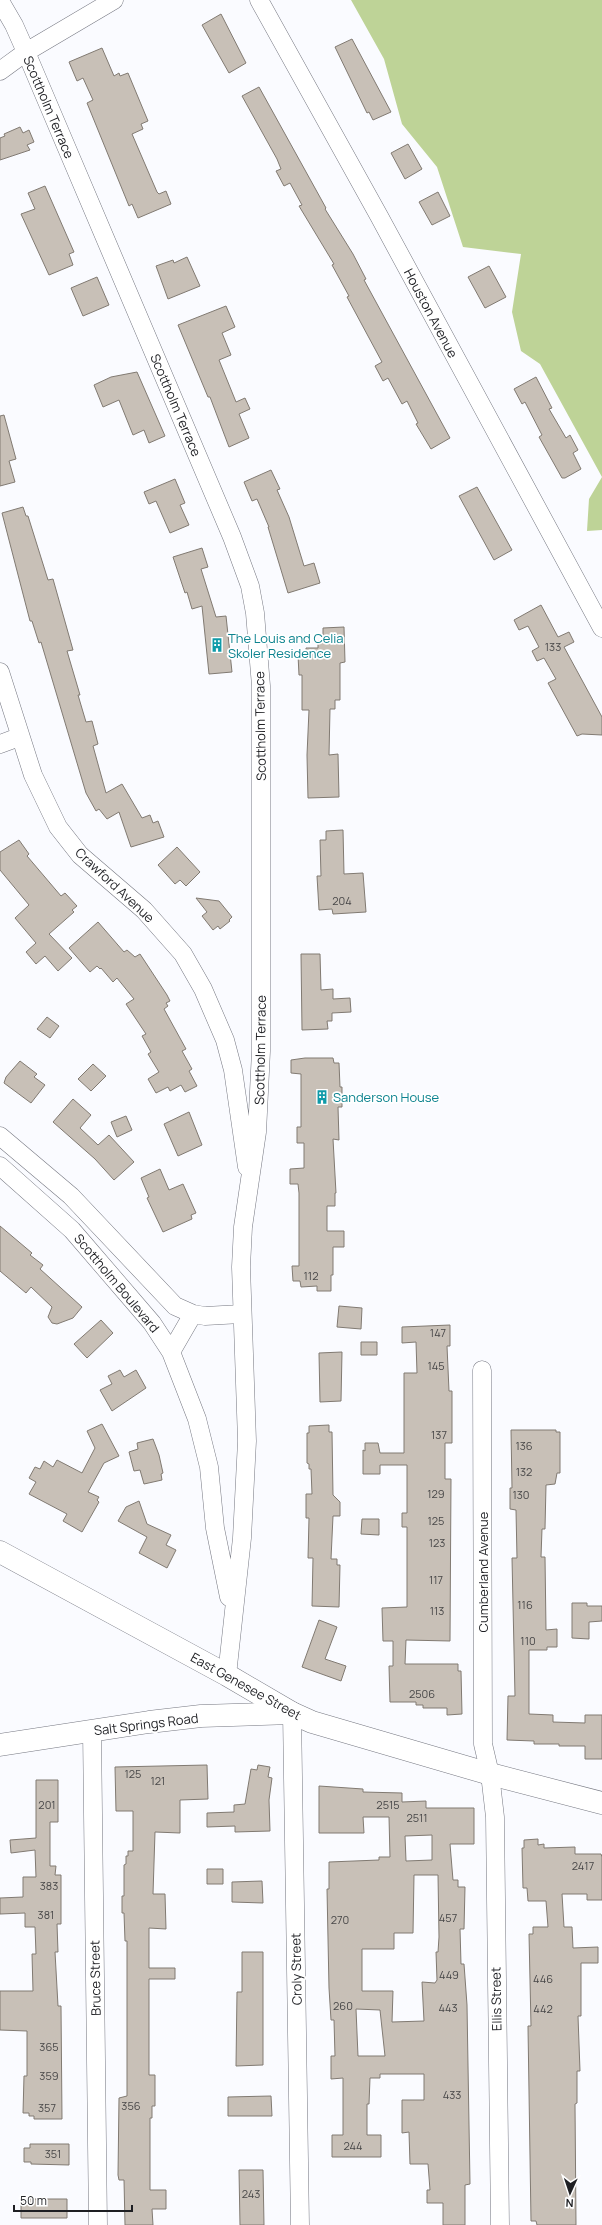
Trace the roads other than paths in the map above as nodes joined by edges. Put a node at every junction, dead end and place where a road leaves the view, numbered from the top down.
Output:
1 (114, 0) edge
2 (259, 0) edge
3 (0, 1) edge
4 (26, 52) junction
5 (0, 71) edge
6 (602, 628) edge
7 (0, 672) edge
8 (19, 737) junction
9 (0, 744) edge
10 (0, 1136) edge
11 (0, 1166) edge
12 (250, 1188) junction
13 (193, 1314) junction
14 (241, 1314) junction
15 (171, 1352) junction
16 (482, 1370) dead end
17 (0, 1552) edge
18 (233, 1614) junction
19 (227, 1675) junction
20 (292, 1713) junction
21 (92, 1731) junction
22 (0, 1746) edge
23 (490, 1774) junction
24 (602, 1803) edge
25 (98, 2225) edge
26 (300, 2225) edge
27 (500, 2225) edge

1 - 4 street
2 - 6 street, Houston Avenue
3 - 4 street, Scottholm Terrace
4 - 5 street
4 - 12 street, Scottholm Terrace
7 - 8 street, Crawford Avenue
8 - 9 street
8 - 12 street, Crawford Avenue
10 - 13 street, Scottholm Boulevard
11 - 15 street, Scottholm Boulevard
12 - 14 street, Scottholm Terrace
13 - 14 street
13 - 15 street
14 - 18 street, Scottholm Boulevard
15 - 18 street, Scottholm Boulevard
16 - 23 street, Cumberland Avenue
17 - 19 main road, East Genesee Street
18 - 19 street, Scottholm Boulevard
19 - 20 main road, East Genesee Street
20 - 21 main road, Salt Springs Road
20 - 23 main road, East Genesee Street
20 - 26 street, Croly Street
21 - 22 main road, Salt Springs Road
21 - 25 street, Bruce Street
23 - 24 main road, East Genesee Street
23 - 27 street, Ellis Street

